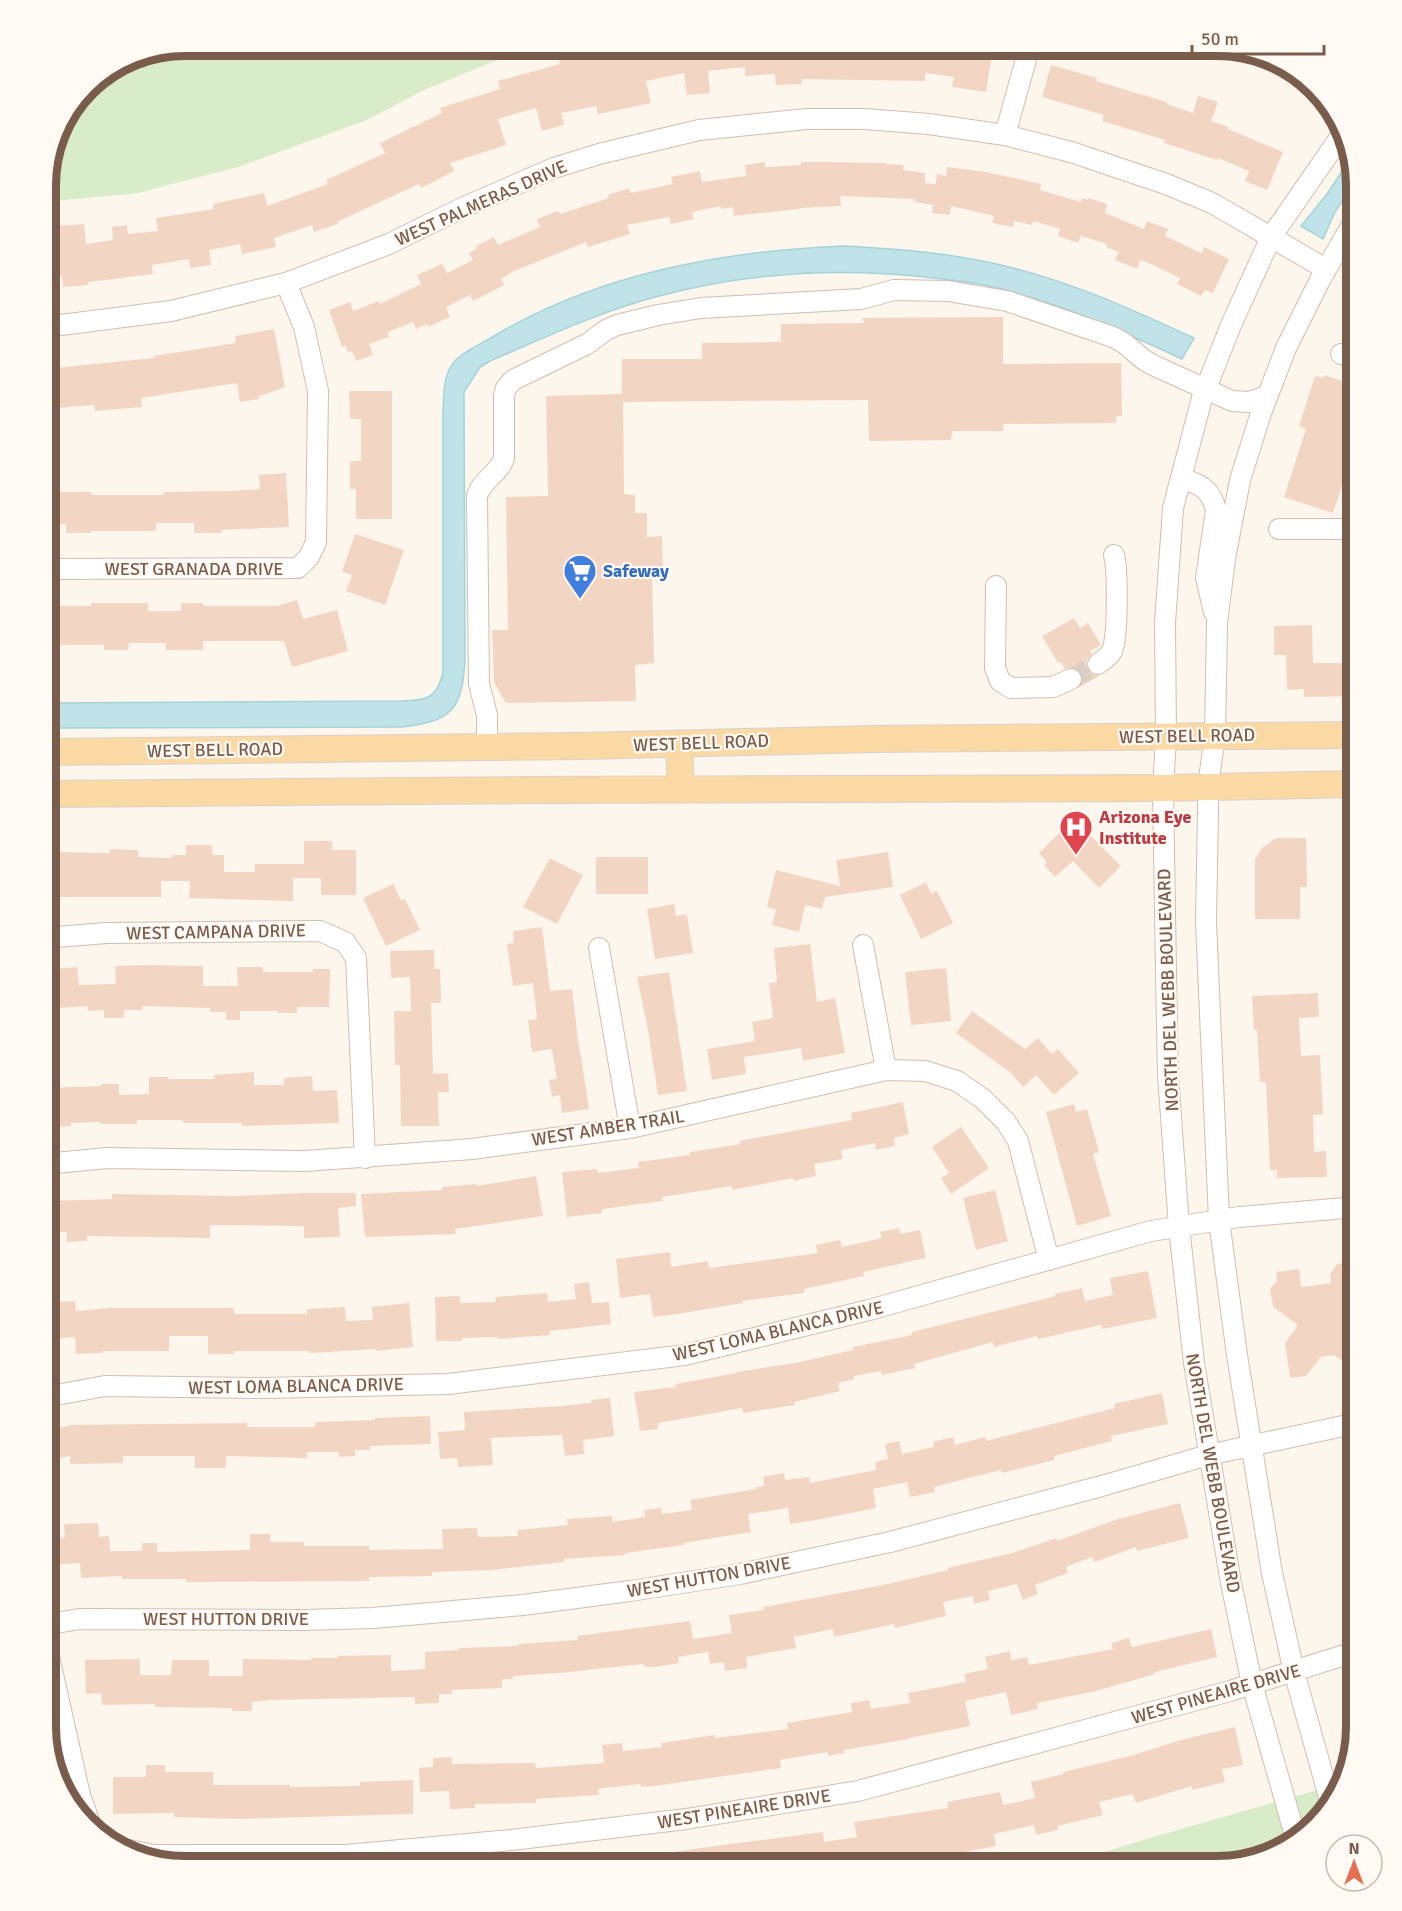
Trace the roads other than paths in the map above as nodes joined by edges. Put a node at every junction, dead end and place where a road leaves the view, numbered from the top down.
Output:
1 (1027, 56) edge
2 (1005, 135) junction
3 (1338, 139) edge
4 (1346, 235) edge
5 (1271, 237) junction
6 (1326, 269) junction
7 (286, 283) junction
8 (56, 326) edge
9 (1206, 390) junction
10 (1267, 396) junction
11 (1181, 478) junction
12 (1278, 529) dead end
13 (1346, 529) edge
14 (1114, 555) dead end
15 (56, 569) edge
16 (996, 586) dead end
17 (1217, 623) junction
18 (1098, 664) tunnel mouth
19 (1071, 679) tunnel mouth
20 (1346, 735) edge
21 (1215, 736) junction
22 (1166, 738) junction
23 (679, 744) junction
24 (487, 748) junction
25 (56, 752) edge
26 (1346, 784) edge
27 (1208, 786) junction
28 (1163, 788) junction
29 (681, 789) junction
30 (56, 794) edge
31 (56, 937) edge
32 (863, 945) dead end
33 (599, 948) dead end
34 (886, 1070) junction
35 (630, 1128) junction
36 (365, 1158) junction
37 (56, 1163) edge
38 (1346, 1208) edge
39 (1219, 1220) junction
40 (1179, 1227) junction
41 (1049, 1260) junction
42 (56, 1395) edge
43 (1346, 1425) edge
44 (1251, 1445) junction
45 (1208, 1455) junction
46 (56, 1623) edge
47 (1346, 1655) edge
48 (1294, 1672) junction
49 (1252, 1684) junction
50 (56, 1688) edge
51 (1327, 1794) edge
52 (85, 1808) edge
53 (1294, 1831) edge
54 (176, 1855) edge

1 - 2 street
2 - 5 street, WEST PALMERAS DRIVE
2 - 7 street, WEST PALMERAS DRIVE
3 - 5 street, NORTH DEL WEBB BOULEVARD
4 - 6 street
5 - 6 street, WEST PALMERAS DRIVE
5 - 9 street, NORTH DEL WEBB BOULEVARD
6 - 10 street
7 - 8 street, WEST PALMERAS DRIVE
7 - 15 street, WEST GRANADA DRIVE
9 - 10 street
9 - 11 street, NORTH DEL WEBB BOULEVARD
9 - 24 street
10 - 17 street
11 - 17 street
11 - 22 street, NORTH DEL WEBB BOULEVARD
12 - 13 street
14 - 18 street
16 - 19 street
17 - 21 street
20 - 21 main road, WEST BELL ROAD
21 - 22 main road, WEST BELL ROAD
21 - 27 street
22 - 23 main road, WEST BELL ROAD
22 - 28 street, NORTH DEL WEBB BOULEVARD
23 - 24 main road, WEST BELL ROAD
23 - 29 main road
24 - 25 main road, WEST BELL ROAD
26 - 27 main road
27 - 28 main road
27 - 39 street
28 - 29 main road
28 - 40 street, NORTH DEL WEBB BOULEVARD
29 - 30 main road
31 - 36 street, WEST CAMPANA DRIVE
32 - 34 street
33 - 35 street
34 - 35 street, WEST AMBER TRAIL
34 - 41 street, WEST AMBER TRAIL
35 - 36 street, WEST AMBER TRAIL
36 - 37 street, WEST AMBER TRAIL
38 - 39 street, WEST LOMA BLANCA DRIVE
39 - 40 street, WEST LOMA BLANCA DRIVE
39 - 44 street
40 - 41 street, WEST LOMA BLANCA DRIVE
40 - 45 street, NORTH DEL WEBB BOULEVARD
41 - 42 street, WEST LOMA BLANCA DRIVE
43 - 44 street, WEST HUTTON DRIVE
44 - 45 street, WEST HUTTON DRIVE
44 - 48 street
45 - 46 street, WEST HUTTON DRIVE
45 - 49 street, NORTH DEL WEBB BOULEVARD
47 - 48 street, WEST PINEAIRE DRIVE
48 - 49 street, WEST PINEAIRE DRIVE
48 - 51 street
49 - 53 street, NORTH DEL WEBB BOULEVARD
49 - 54 street, WEST PINEAIRE DRIVE
50 - 52 street

